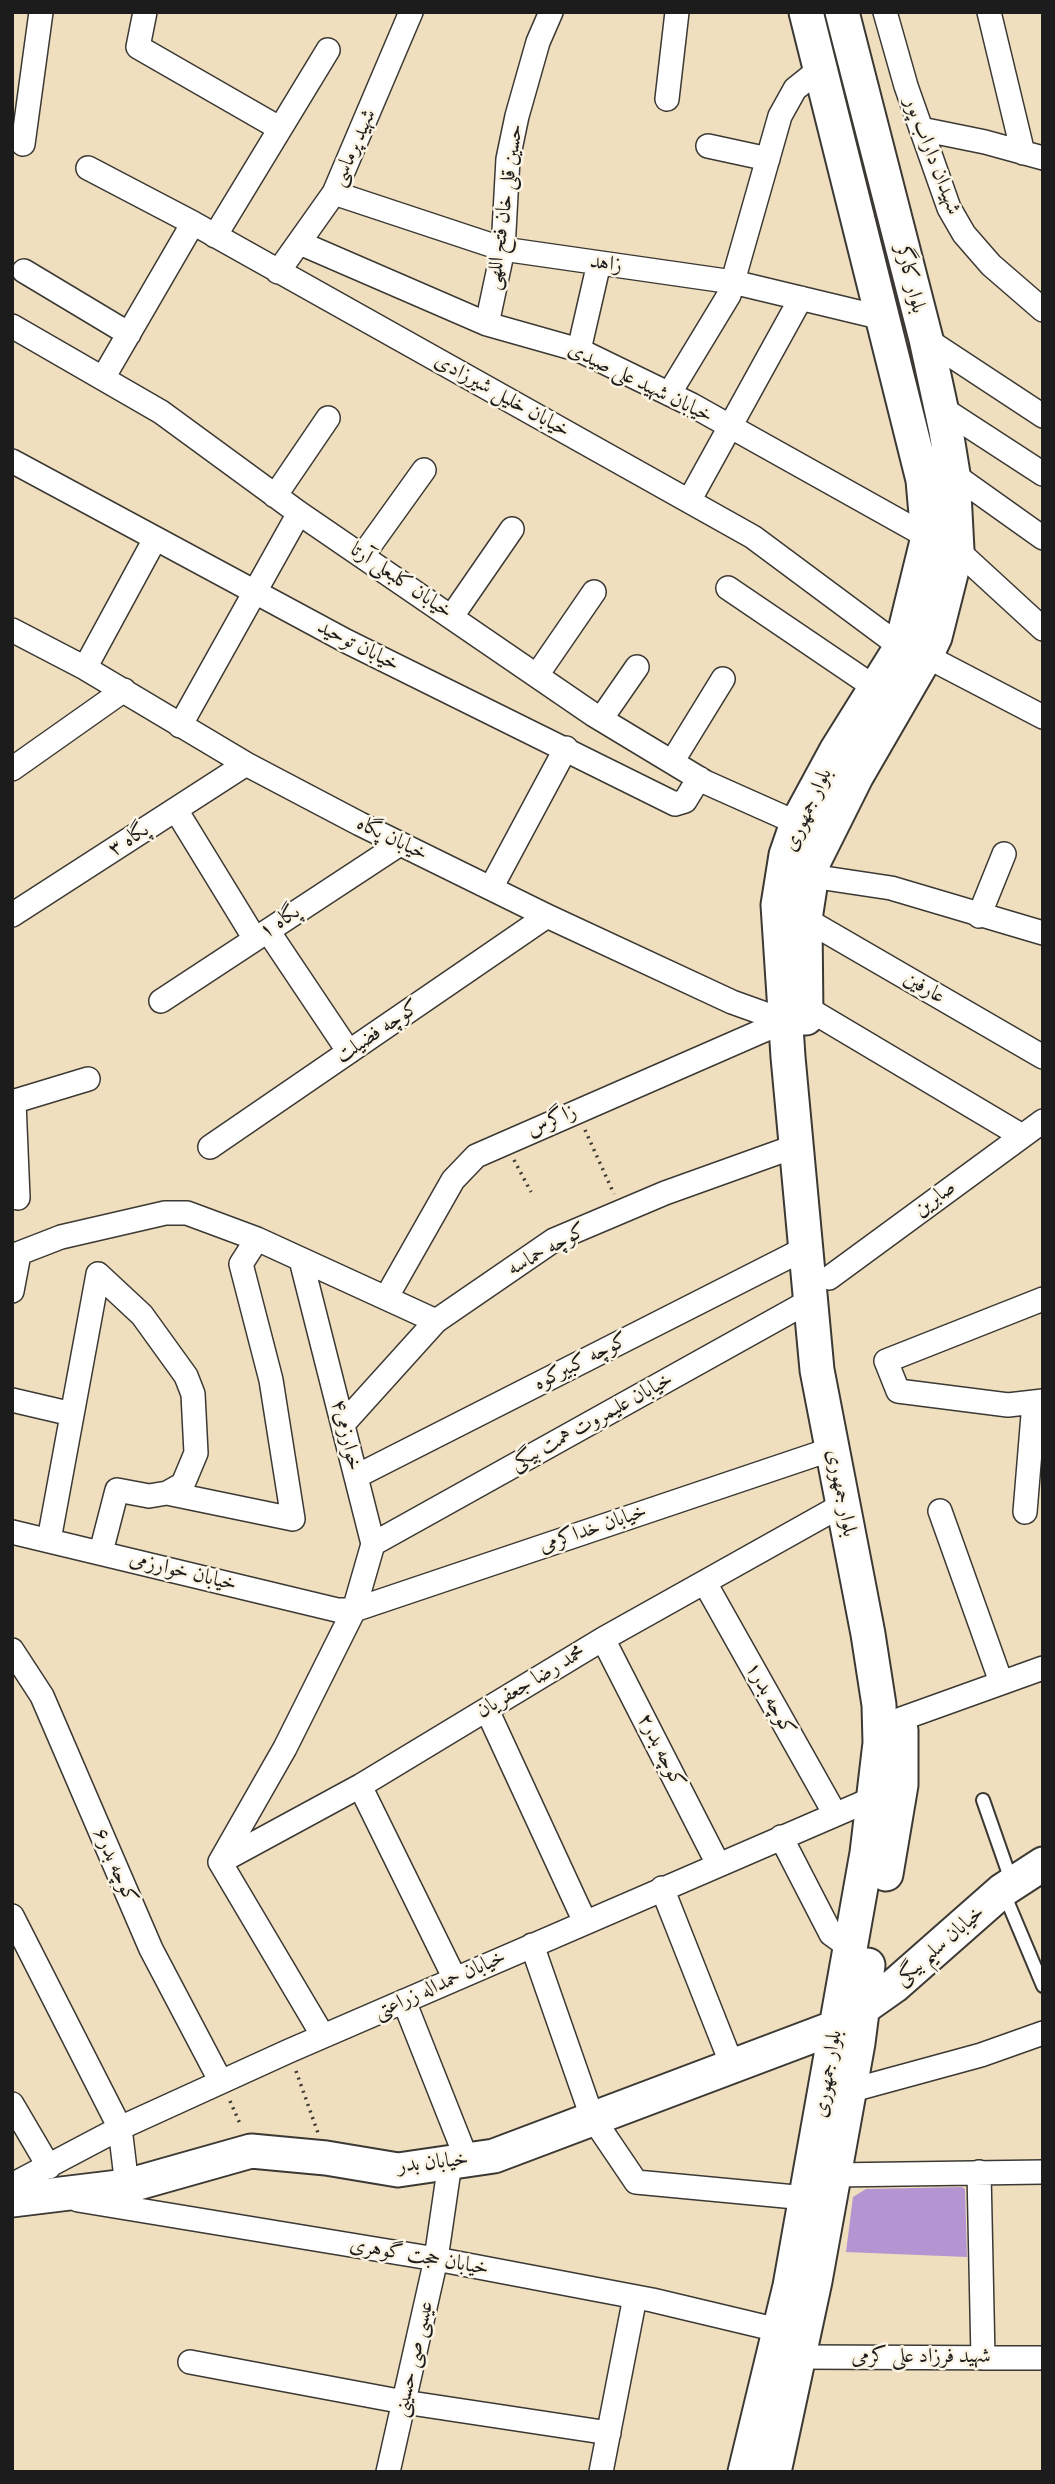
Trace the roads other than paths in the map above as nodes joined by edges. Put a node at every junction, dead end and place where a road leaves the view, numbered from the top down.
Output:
1 (41, 12) edge
2 (145, 12) edge
3 (411, 12) edge
4 (551, 12) edge
5 (677, 12) edge
6 (806, 12) edge
7 (842, 12) edge
8 (885, 12) edge
9 (989, 12) edge
10 (328, 50) dead end
11 (820, 69) junction
12 (667, 99) dead end
13 (279, 128) junction
14 (921, 130) junction
15 (23, 144) dead end
16 (708, 146) dead end
17 (1033, 156) edge
18 (768, 159) junction
19 (88, 168) dead end
20 (334, 193) junction
21 (193, 223) junction
22 (215, 236) junction
23 (300, 243) junction
24 (503, 249) junction
25 (599, 263) junction
26 (24, 271) dead end
27 (278, 272) junction
28 (733, 282) junction
29 (801, 298) junction
30 (1043, 310) edge
31 (883, 318) junction
32 (487, 324) junction
33 (12, 326) edge
34 (129, 334) junction
35 (926, 339) junction
36 (579, 350) junction
37 (103, 378) junction
38 (669, 394) junction
39 (940, 407) junction
40 (1043, 416) edge
41 (328, 418) dead end
42 (729, 426) junction
43 (12, 461) edge
44 (424, 470) dead end
45 (953, 474) junction
46 (1043, 474) edge
47 (275, 496) junction
48 (689, 501) junction
49 (299, 513) junction
50 (512, 529) dead end
51 (1043, 538) edge
52 (155, 539) junction
53 (943, 543) junction
54 (363, 555) junction
55 (728, 588) dead end
56 (253, 591) junction
57 (594, 592) dead end
58 (452, 616) junction
59 (1043, 629) edge
60 (12, 630) edge
61 (914, 652) junction
62 (637, 667) dead end
63 (85, 668) junction
64 (537, 675) junction
65 (723, 679) dead end
66 (874, 687) junction
67 (124, 690) junction
68 (1043, 717) edge
69 (601, 719) junction
70 (180, 726) junction
71 (566, 748) junction
72 (672, 762) junction
73 (246, 764) junction
74 (12, 769) edge
75 (699, 778) junction
76 (176, 810) junction
77 (797, 822) junction
78 (400, 844) junction
79 (1004, 854) dead end
80 (798, 871) junction
81 (492, 886) junction
82 (12, 915) edge
83 (547, 916) junction
84 (979, 916) junction
85 (805, 919) junction
86 (1043, 933) edge
87 (262, 935) junction
88 (161, 1001) dead end
89 (795, 1014) junction
90 (349, 1052) junction
91 (1043, 1057) edge
92 (88, 1079) dead end
93 (13, 1102) edge
94 (1043, 1121) edge
95 (1022, 1136) junction
96 (796, 1146) junction
97 (210, 1147) dead end
98 (18, 1198) dead end
99 (257, 1239) junction
100 (806, 1248) junction
101 (16, 1255) edge
102 (301, 1260) junction
103 (820, 1289) junction
104 (12, 1291) edge
105 (386, 1298) junction
106 (1043, 1299) edge
107 (436, 1321) junction
108 (12, 1400) edge
109 (1038, 1402) edge
110 (72, 1414) junction
111 (343, 1424) junction
112 (842, 1447) junction
113 (357, 1476) junction
114 (167, 1493) junction
115 (844, 1504) junction
116 (940, 1511) dead end
117 (1025, 1512) dead end
118 (12, 1532) edge
119 (49, 1540) junction
120 (373, 1544) junction
121 (101, 1552) junction
122 (705, 1583) junction
123 (354, 1610) junction
124 (603, 1639) junction
125 (12, 1650) edge
126 (1043, 1668) edge
127 (1001, 1682) junction
128 (487, 1710) junction
129 (901, 1718) junction
130 (360, 1786) junction
131 (874, 1798) junction
132 (983, 1800) dead end
133 (835, 1814) junction
134 (781, 1837) junction
135 (220, 1862) junction
136 (718, 1864) junction
137 (1043, 1864) edge
138 (1008, 1887) junction
139 (662, 1888) junction
140 (12, 1916) edge
141 (585, 1922) junction
142 (532, 1945) junction
143 (849, 1947) junction
144 (455, 1979) junction
145 (1043, 1986) edge
146 (404, 2001) junction
147 (849, 2017) junction
148 (1043, 2033) edge
149 (323, 2036) junction
150 (732, 2065) junction
151 (221, 2082) junction
152 (849, 2091) junction
153 (12, 2104) edge
154 (592, 2117) junction
155 (120, 2128) junction
156 (459, 2162) junction
157 (979, 2172) junction
158 (1043, 2172) edge
159 (834, 2175) junction
160 (53, 2182) junction
161 (12, 2185) edge
162 (127, 2186) junction
163 (806, 2198) junction
164 (12, 2200) edge
165 (436, 2259) junction
166 (635, 2297) junction
167 (778, 2330) junction
168 (799, 2357) junction
169 (983, 2358) junction
170 (1043, 2358) edge
171 (190, 2362) dead end
172 (404, 2402) junction
173 (609, 2433) junction
174 (388, 2472) edge
175 (601, 2472) edge
176 (745, 2472) edge
177 (774, 2472) edge

1 - 15 street
2 - 13 street
3 - 20 street, شهید پرماسی
4 - 24 street, حسین قلی خان فتح اللهی
5 - 12 street
6 - 11 street, بلوار کارگر
7 - 35 street, بلوار کارگر
8 - 14 street, شهیدان داراب پور
9 - 17 street
10 - 13 street
11 - 18 street
11 - 31 street, بلوار کارگر
13 - 22 street
14 - 17 street
14 - 30 street, شهیدان داراب پور
16 - 18 street
18 - 28 street
19 - 21 street, خیابان خلیل شیرزادی
20 - 23 street, شهید پرماسی
20 - 24 street, زاهد
21 - 22 street, خیابان خلیل شیرزادی
21 - 34 street
22 - 27 street, خیابان خلیل شیرزادی
23 - 27 street, شهید پرماسی
23 - 32 street, خیابان شهید علی صیدی
24 - 25 street, زاهد
24 - 32 street, حسین قلی خان فتح اللهی
25 - 28 street, زاهد
25 - 36 street
26 - 34 street
27 - 48 street, خیابان خلیل شیرزادی
28 - 29 street, زاهد
28 - 38 street
29 - 31 street, زاهد
29 - 42 street
31 - 53 street, بلوار کارگر
32 - 36 street, خیابان شهید علی صیدی
33 - 37 street, خیابان کلبعلی آرتا
34 - 37 street
35 - 39 street, بلوار کارگر
35 - 40 street
36 - 38 street, خیابان شهید علی صیدی
37 - 47 street, خیابان کلبعلی آرتا
38 - 42 street, خیابان شهید علی صیدی
39 - 45 street, بلوار کارگر
39 - 46 street
41 - 47 street
42 - 48 street
42 - 53 street, خیابان شهید علی صیدی
43 - 52 street, خیابان توحید
44 - 54 street
45 - 51 street
45 - 53 street, بلوار کارگر
47 - 49 street, خیابان کلبعلی آرتا
48 - 61 street, خیابان خلیل شیرزادی
49 - 54 street, خیابان کلبعلی آرتا
49 - 56 street
50 - 58 street
52 - 56 street, خیابان توحید
52 - 63 street
53 - 59 street, خیابان شهید علی صیدی
53 - 61 street, بلوار جمهوری
54 - 58 street, خیابان کلبعلی آرتا
55 - 66 street
56 - 70 street
56 - 71 street, خیابان توحید
57 - 64 street
58 - 64 street, خیابان کلبعلی آرتا
60 - 63 street, خیابان پگاه
61 - 66 street, بلوار جمهوری
61 - 68 street, خیابان خلیل شیرزادی
61 - 80 street, بلوار جمهوری
62 - 69 street
63 - 67 street, خیابان پگاه
64 - 69 street, خیابان کلبعلی آرتا
65 - 72 street
66 - 77 street, بلوار جمهوری
67 - 70 street, خیابان پگاه
67 - 74 street
69 - 72 street, خیابان کلبعلی آرتا
70 - 73 street, خیابان پگاه
71 - 75 street, خیابان توحید
71 - 81 street
72 - 75 street, خیابان کلبعلی آرتا
73 - 76 street, پگاه ۳
73 - 78 street, خیابان پگاه
75 - 77 street, خیابان کلبعلی آرتا
76 - 82 street, پگاه ۳
76 - 87 street
77 - 80 street, بلوار جمهوری
78 - 81 street, خیابان پگاه
78 - 87 street, پگاه ۱
79 - 84 street
80 - 84 street
80 - 85 street, بلوار جمهوری
80 - 89 street, بلوار جمهوری
81 - 83 street, خیابان پگاه
83 - 89 street, خیابان پگاه
83 - 90 street, کوچه فضیلت
84 - 86 street
85 - 89 street, بلوار جمهوری
85 - 91 street, عارفین
87 - 88 street, پگاه ۱
87 - 90 street
89 - 95 street, خیابان پگاه
89 - 96 street, بلوار جمهوری
89 - 103 street, بلوار جمهوری
89 - 105 street, زاگرس
90 - 97 street, کوچه فضیلت
92 - 93 street
93 - 98 street
94 - 95 street, صابرین
95 - 103 street, صابرین
96 - 100 street, بلوار جمهوری
96 - 107 street, کوچه حماسه
99 - 101 street
99 - 102 street
99 - 114 street
100 - 103 street, بلوار جمهوری
100 - 113 street, کوچه کبیرکوه
101 - 104 street
102 - 105 street
102 - 111 street, خوارزمی۴
103 - 112 street, بلوار جمهوری
103 - 120 street, خیابان علیمروت همت بیگی
105 - 107 street
106 - 109 street
107 - 111 street, کوچه حماسه
108 - 110 street
109 - 117 street
110 - 114 street
110 - 119 street
111 - 113 street, خوارزمی۴
112 - 115 street, بلوار جمهوری
112 - 123 street, خیابان خداکرمی
112 - 129 street, بلوار جمهوری
113 - 120 street, خوارزمی۴
114 - 121 street
115 - 122 street, محمد رضا جعفریان
115 - 131 street, بلوار جمهوری
116 - 127 street
118 - 119 street, خیابان خوارزمی
119 - 121 street, خیابان خوارزمی
120 - 123 street, خوارزمی۴
121 - 123 street, خیابان خوارزمی
122 - 124 street, محمد رضا جعفریان
122 - 133 street, کوچه بدر۱
123 - 135 street, خوارزمی۴
124 - 128 street, محمد رضا جعفریان
124 - 136 street, کوچه بدر۲
125 - 151 street, کوچه بدر۶
126 - 127 street
127 - 129 street
128 - 130 street, محمد رضا جعفریان
128 - 141 street
129 - 147 street, بلوار جمهوری
130 - 135 street, محمد رضا جعفریان
130 - 144 street
131 - 133 street, خیابان حمداله زراعتی
131 - 143 street, بلوار جمهوری
132 - 138 lane
133 - 134 street, خیابان حمداله زراعتی
134 - 136 street, خیابان حمداله زراعتی
134 - 143 street
135 - 149 street
136 - 139 street, خیابان حمداله زراعتی
137 - 138 street, خیابان سلیم بیگی
138 - 145 lane
138 - 147 street, خیابان سلیم بیگی
139 - 141 street, خیابان حمداله زراعتی
139 - 150 street
140 - 155 street
141 - 142 street, خیابان حمداله زراعتی
142 - 144 street, خیابان حمداله زراعتی
142 - 154 street
143 - 147 street, بلوار جمهوری
144 - 146 street, خیابان حمداله زراعتی
146 - 149 street, خیابان حمداله زراعتی
146 - 156 street
147 - 150 street, خیابان بدر
147 - 152 street, بلوار جمهوری
147 - 163 street, بلوار جمهوری
148 - 152 street
149 - 151 street, خیابان حمداله زراعتی
150 - 154 street, خیابان بدر
151 - 155 street, خیابان حمداله زراعتی
152 - 159 street, بلوار جمهوری
153 - 160 street
154 - 156 street, خیابان بدر
154 - 163 street
155 - 160 street, خیابان حمداله زراعتی
155 - 162 street
156 - 162 street, خیابان بدر
156 - 165 street, عیسی صی حسینی
157 - 158 street
157 - 159 street
157 - 169 street
159 - 168 street, بلوار جمهوری
160 - 161 street, خیابان حمداله زراعتی
160 - 162 street, خیابان بدر
160 - 164 street, خیابان بدر
160 - 165 street, خیابان حجت گوهری
163 - 167 street, بلوار جمهوری
165 - 166 street, خیابان حجت گوهری
165 - 172 street, عیسی صی حسینی
166 - 167 street, خیابان حجت گوهری
166 - 173 street
167 - 176 street, بلوار جمهوری
168 - 169 street, شهید فرزاد علی کرمی
168 - 177 street, بلوار جمهوری
169 - 170 street, شهید فرزاد علی کرمی
171 - 172 street
172 - 173 street
172 - 174 street, عیسی صی حسینی
173 - 175 street

